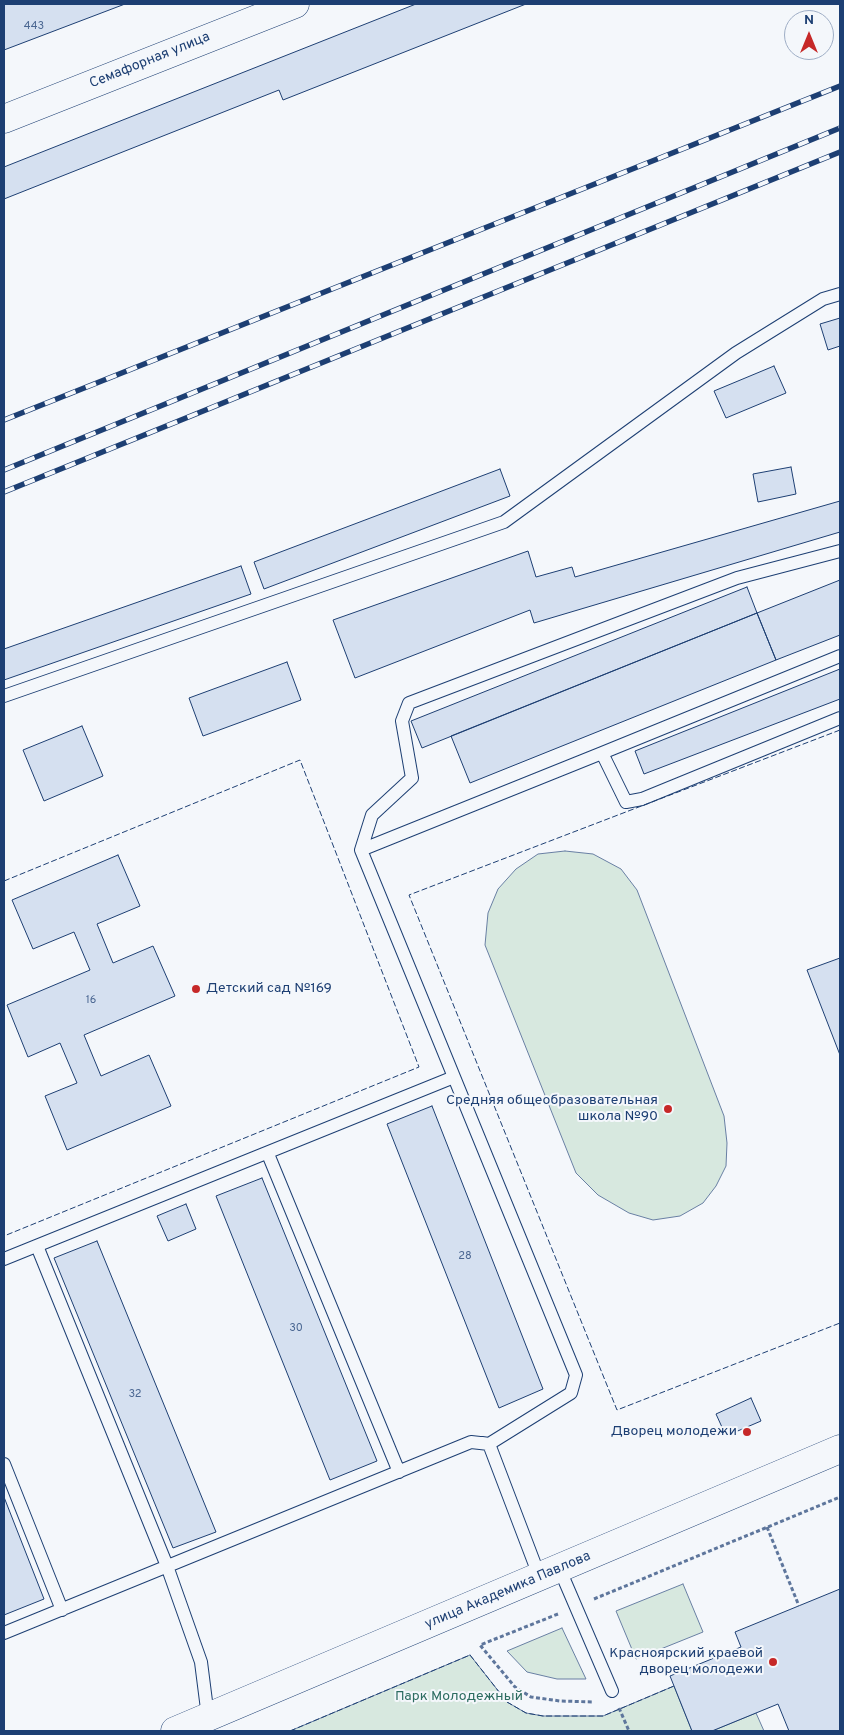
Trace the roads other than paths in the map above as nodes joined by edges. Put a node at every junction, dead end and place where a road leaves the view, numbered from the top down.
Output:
1 (295, 4) edge
2 (4, 119) edge
3 (840, 294) edge
4 (840, 551) edge
5 (840, 656) edge
6 (4, 696) edge
7 (840, 718) edge
8 (602, 753) junction
9 (361, 850) junction
10 (454, 1077) junction
11 (268, 1154) junction
12 (37, 1246) junction
13 (4, 1259) edge
14 (489, 1444) junction
15 (840, 1450) edge
16 (4, 1464) edge
17 (399, 1472) junction
18 (167, 1566) junction
19 (550, 1574) junction
20 (62, 1610) junction
21 (4, 1634) edge
22 (612, 1691) dead end
23 (208, 1718) junction
24 (175, 1731) edge

1 - 2 main road, Семафорная улица
3 - 6 lane
4 - 9 lane
5 - 8 lane
7 - 8 lane
8 - 9 lane
9 - 10 lane
10 - 11 lane
10 - 14 lane
11 - 12 lane
11 - 17 lane
12 - 13 lane
12 - 18 lane
14 - 17 lane
14 - 19 lane
15 - 19 main road, улица Академика Павлова
16 - 20 lane
17 - 18 lane
18 - 20 lane
18 - 23 lane
19 - 22 lane
19 - 23 main road, улица Академика Павлова
20 - 21 lane
23 - 24 main road, улица Академика Павлова

